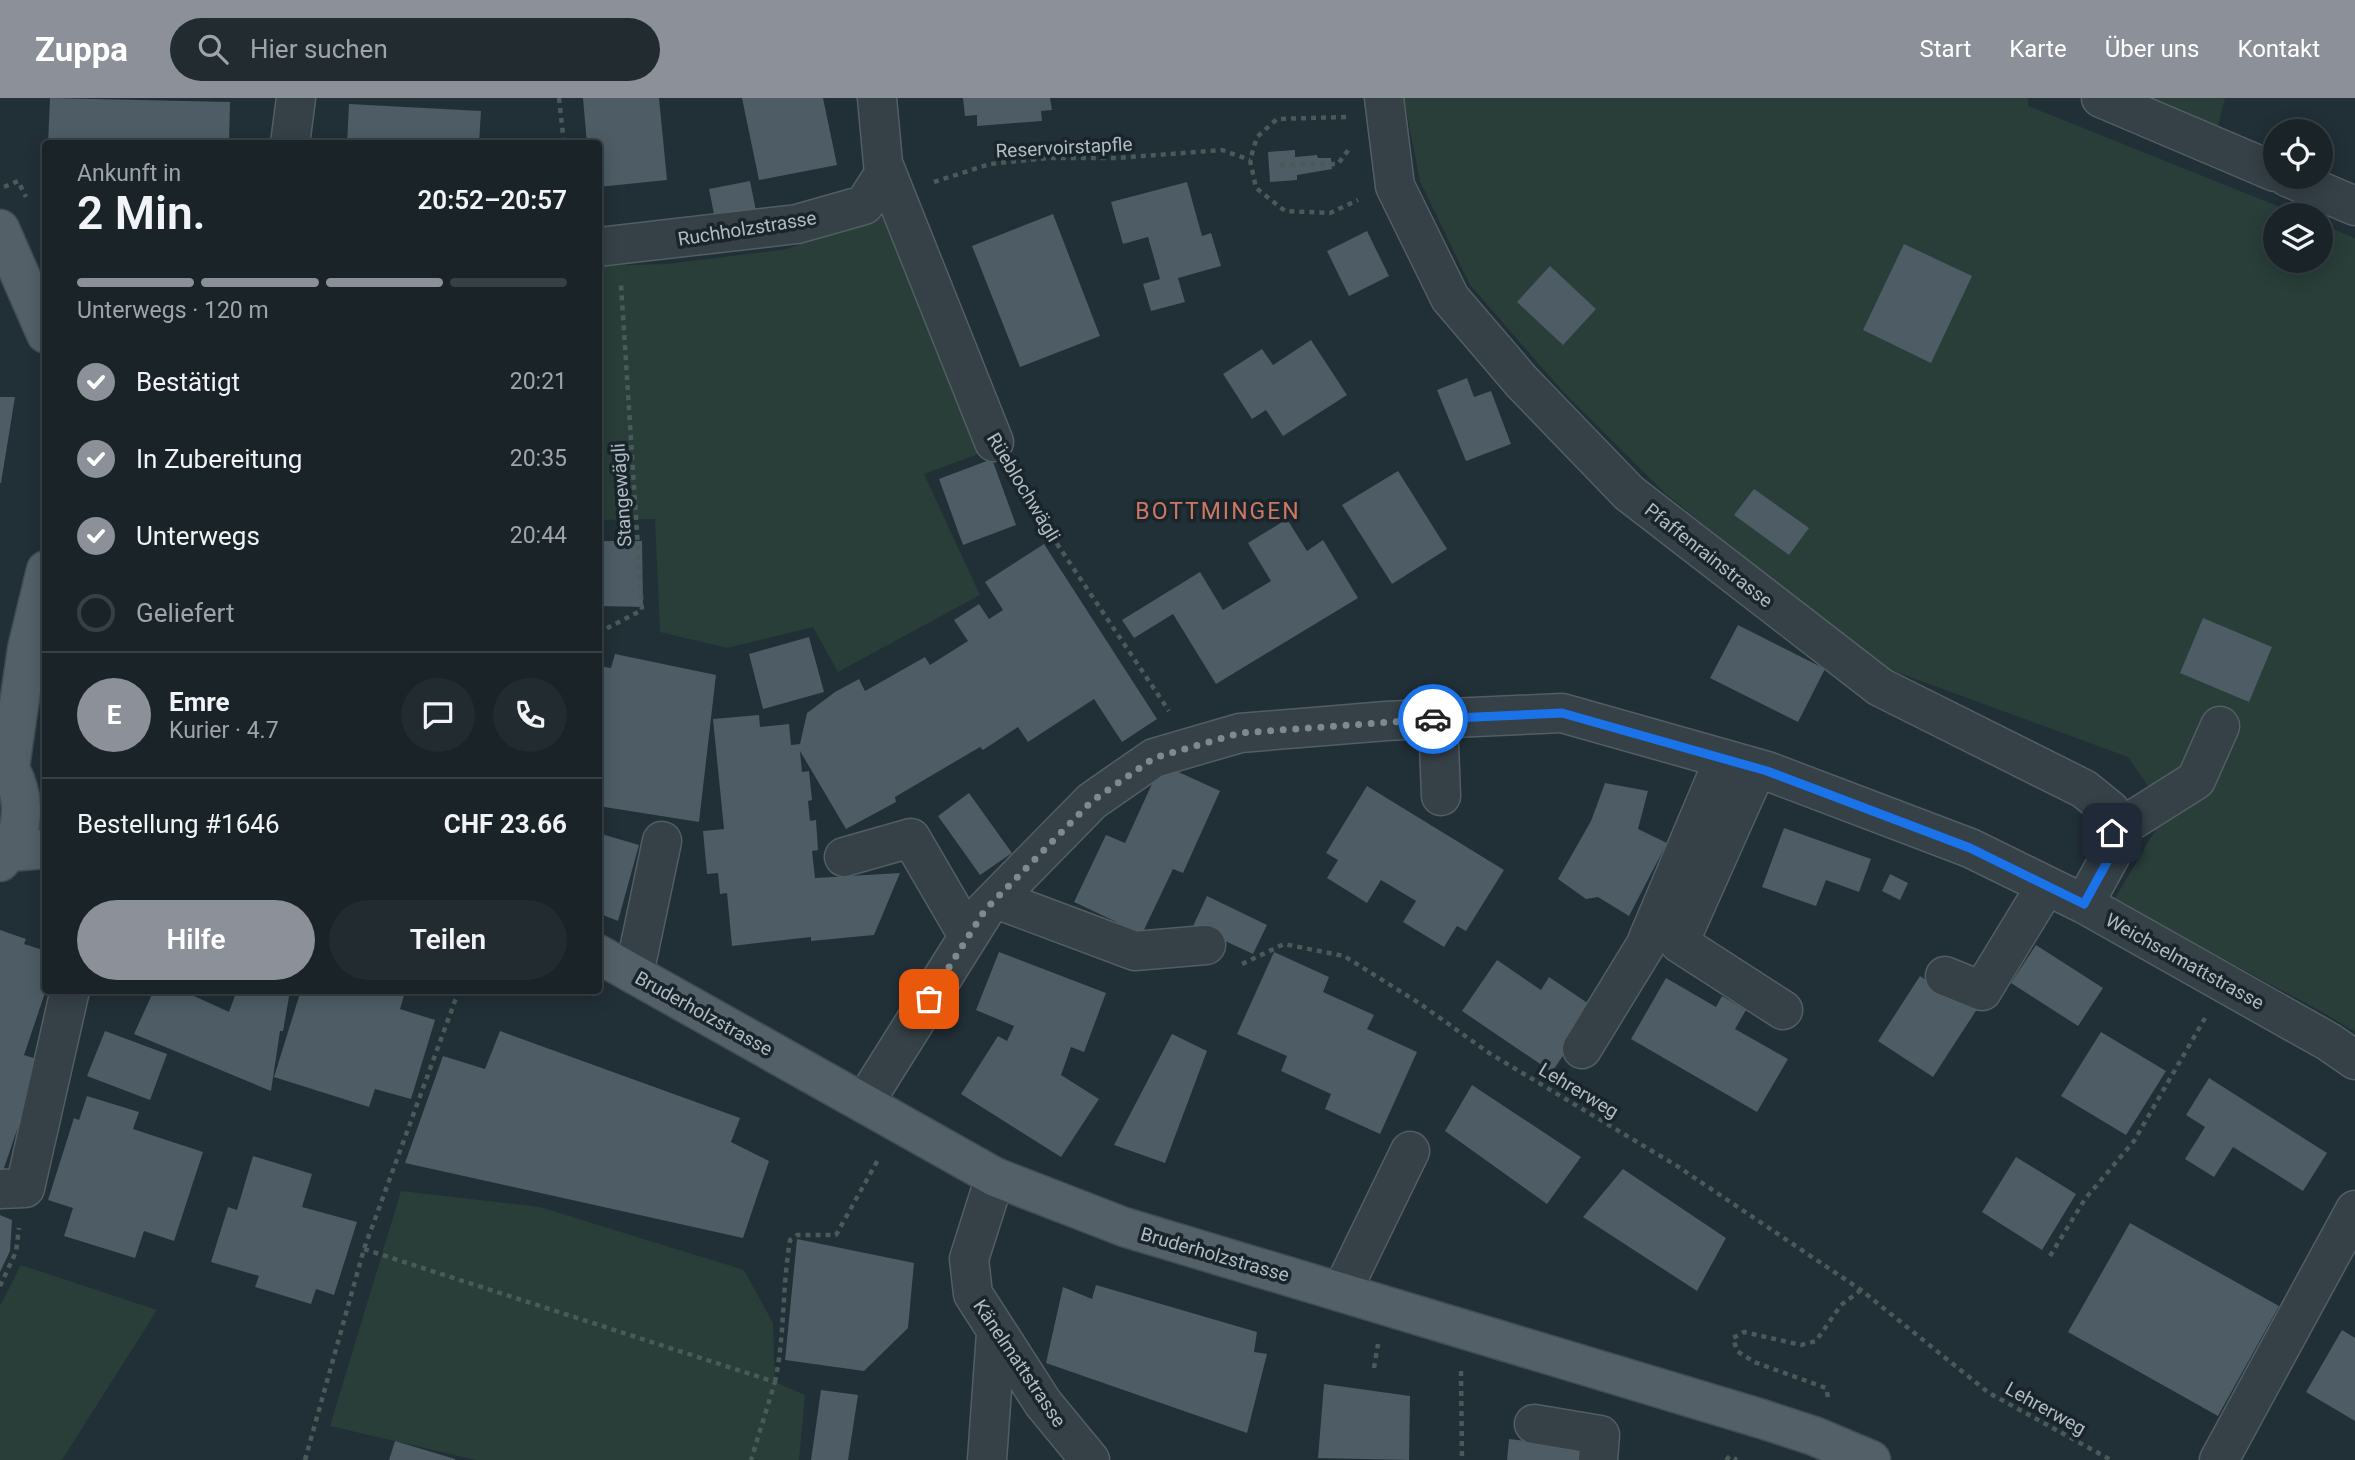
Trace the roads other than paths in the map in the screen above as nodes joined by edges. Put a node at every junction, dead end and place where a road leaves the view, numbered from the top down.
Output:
1 (296, 98) edge
2 (877, 98) edge
3 (2101, 98) edge
4 (1385, 108) edge
5 (291, 140) edge
6 (884, 166) junction
7 (2263, 167) edge
8 (2315, 189) edge
9 (2355, 206) edge
10 (0, 229) edge
11 (608, 246) edge
12 (42, 325) edge
13 (994, 442) road end
14 (42, 558) edge
15 (42, 587) edge
16 (0, 643) edge
17 (1438, 719) junction
18 (2220, 726) dead end
19 (1740, 764) junction
20 (19, 782) edge
21 (1441, 796) dead end
22 (2112, 833) junction
23 (662, 841) dead end
24 (18, 854) edge
25 (844, 857) dead end
26 (2046, 886) junction
27 (996, 899) junction
28 (2084, 904) junction
29 (968, 936) junction
30 (1206, 945) dead end
31 (602, 956) edge
32 (634, 974) junction
33 (1945, 976) dead end
34 (69, 994) edge
35 (1783, 1010) dead end
36 (1582, 1049) dead end
37 (2355, 1060) edge
38 (864, 1102) junction
39 (1410, 1151) dead end
40 (995, 1177) junction
41 (13, 1189) edge
42 (2355, 1210) edge
43 (1342, 1291) junction
44 (996, 1333) junction
45 (1534, 1424) dead end
46 (988, 1460) edge
47 (1090, 1460) edge
48 (1598, 1460) edge
49 (1871, 1460) edge
50 (2219, 1460) edge

1 - 5 street
2 - 6 street
3 - 7 street
4 - 22 street, Pfaffenrainstrasse
6 - 11 street, Ruchholzstrasse
6 - 13 street, Rüeblochwägli
8 - 9 street
10 - 12 main road
14 - 16 main road
15 - 20 main road
17 - 19 street, Weichselmattstrasse
17 - 21 street
17 - 27 street, Weichselmattstrasse
18 - 22 street
19 - 26 street, Weichselmattstrasse
19 - 35 street
19 - 36 street
20 - 24 main road
22 - 28 street
23 - 32 street
25 - 29 street
26 - 28 street, Weichselmattstrasse
26 - 33 street
27 - 29 street, Weichselmattstrasse
27 - 30 street
28 - 37 street, Weichselmattstrasse
29 - 38 street, Weichselmattstrasse
31 - 32 main road, Bruderholzstrasse
32 - 38 main road, Bruderholzstrasse
34 - 41 street
38 - 40 main road, Bruderholzstrasse
39 - 43 street
40 - 43 main road, Bruderholzstrasse
40 - 44 street, Känelmattstrasse
42 - 50 street
43 - 49 main road, Bruderholzstrasse
44 - 46 street
44 - 47 street, Känelmattstrasse
45 - 48 street

